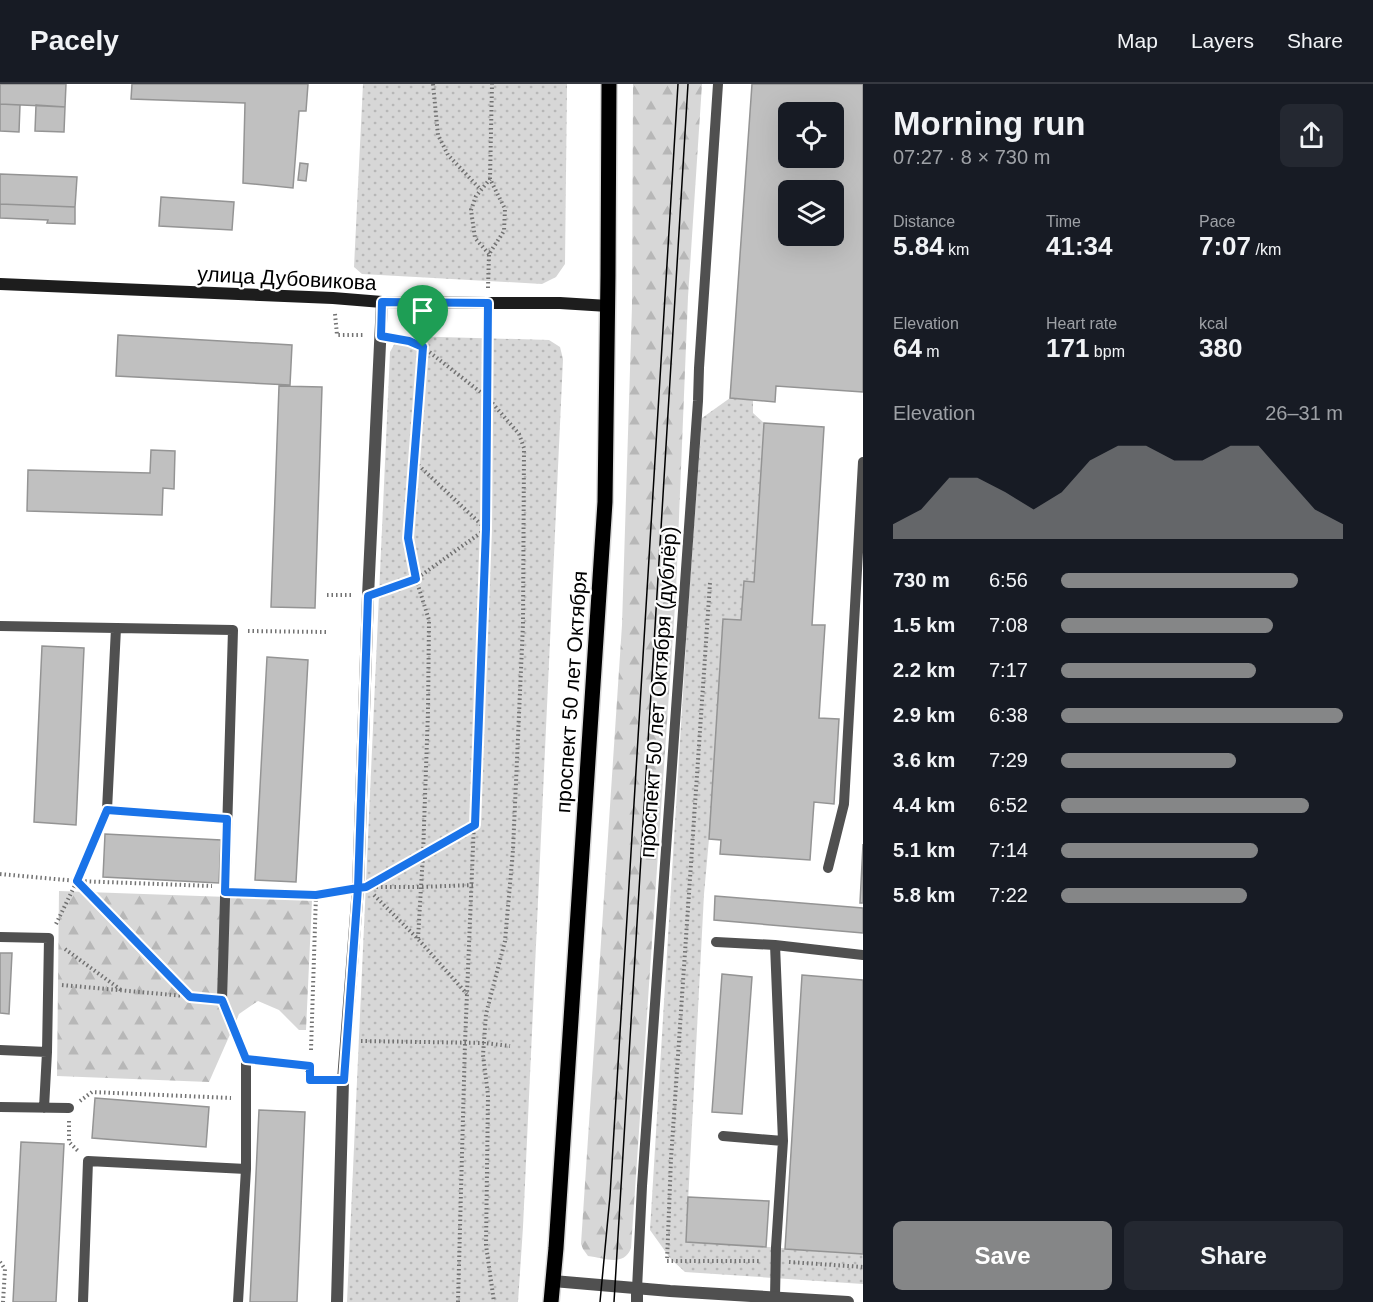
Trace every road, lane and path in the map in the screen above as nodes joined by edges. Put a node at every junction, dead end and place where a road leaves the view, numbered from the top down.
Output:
1 (433, 84) edge
2 (492, 84) edge
3 (609, 84) edge
4 (718, 84) edge
5 (490, 179) junction
6 (481, 190) junction
7 (489, 254) junction
8 (0, 284) edge
9 (382, 302) junction
10 (488, 303) junction
11 (608, 306) junction
12 (337, 335) dead end
13 (381, 336) junction
14 (423, 347) junction
15 (488, 398) junction
16 (414, 461) junction
17 (863, 462) edge
18 (486, 529) junction
19 (416, 579) junction
20 (710, 583) dead end
21 (327, 595) dead end
22 (368, 596) junction
23 (0, 626) edge
24 (116, 628) junction
25 (233, 630) junction
26 (326, 633) dead end
27 (107, 810) junction
28 (227, 819) junction
29 (475, 825) junction
30 (423, 855) junction
31 (828, 868) dead end
32 (0, 874) edge
33 (77, 881) junction
34 (473, 885) junction
35 (422, 887) junction
36 (362, 888) junction
37 (225, 889) junction
38 (316, 895) junction
39 (0, 937) edge
40 (49, 938) junction
41 (418, 939) junction
42 (716, 942) dead end
43 (775, 945) junction
44 (863, 955) edge
45 (49, 984) junction
46 (121, 990) junction
47 (468, 995) junction
48 (190, 997) junction
49 (222, 1000) junction
50 (359, 1041) dead end
51 (465, 1043) junction
52 (484, 1043) junction
53 (510, 1046) dead end
54 (0, 1050) edge
55 (47, 1052) junction
56 (246, 1059) junction
57 (310, 1066) junction
58 (344, 1080) junction
59 (246, 1099) junction
60 (0, 1107) edge
61 (44, 1108) junction
62 (69, 1108) junction
63 (723, 1136) dead end
64 (783, 1141) junction
65 (88, 1161) junction
66 (246, 1169) junction
67 (667, 1261) dead end
68 (0, 1262) edge
69 (554, 1281) junction
70 (637, 1289) junction
71 (728, 1298) edge
72 (776, 1298) junction
73 (3, 1302) edge
74 (83, 1302) edge
75 (238, 1302) edge
76 (337, 1302) edge
77 (458, 1302) edge
78 (494, 1302) edge
79 (552, 1302) edge
80 (637, 1302) edge
81 (848, 1302) edge

1 - 6 path
2 - 5 path
3 - 11 main road, проспект 50 лет Октября
4 - 70 lane, проспект 50 лет Октября (дублёр)
5 - 6 path
5 - 7 path
6 - 7 path
7 - 10 path
8 - 9 street, улица Дубовикова
9 - 10 street, улица Дубовикова
9 - 13 street
10 - 11 street, улица Дубовикова
10 - 15 path
11 - 69 main road, проспект 50 лет Октября
12 - 13 path
13 - 14 path
13 - 22 street
14 - 15 path
14 - 16 path
15 - 18 path
15 - 52 path
16 - 18 path
16 - 19 path
17 - 31 lane
18 - 19 path
18 - 29 path
19 - 22 path
19 - 30 path
20 - 67 path
21 - 22 path
22 - 36 street
23 - 24 lane
24 - 25 lane
24 - 27 lane
25 - 26 path
25 - 28 lane
27 - 28 lane
27 - 33 path
28 - 37 lane
29 - 30 path
29 - 34 path
30 - 35 path
30 - 36 path
32 - 33 path
33 - 37 path
33 - 40 path
33 - 48 path
34 - 35 path
34 - 47 path
35 - 36 path
35 - 41 path
36 - 38 path
36 - 41 path
36 - 58 street
37 - 38 path
37 - 49 lane
38 - 57 path
39 - 40 lane
40 - 45 lane
40 - 46 path
41 - 47 path
42 - 43 lane
43 - 44 lane
43 - 64 lane
45 - 46 path
45 - 55 lane
46 - 48 path
47 - 51 path
48 - 49 path
49 - 56 lane
50 - 51 path
51 - 52 path
51 - 77 path
52 - 53 path
52 - 78 path
54 - 55 lane
55 - 61 lane
56 - 57 lane
56 - 59 lane
57 - 58 lane
58 - 76 street
59 - 62 path
59 - 66 lane
60 - 61 lane
61 - 62 lane
62 - 65 path
63 - 64 lane
64 - 72 lane
65 - 66 lane
65 - 74 lane
66 - 75 lane
68 - 73 path
69 - 70 street
69 - 79 main road, проспект 50 лет Октября
70 - 71 street
70 - 80 street, проспект 50 лет Октября (дублёр)
71 - 72 street
72 - 81 street

